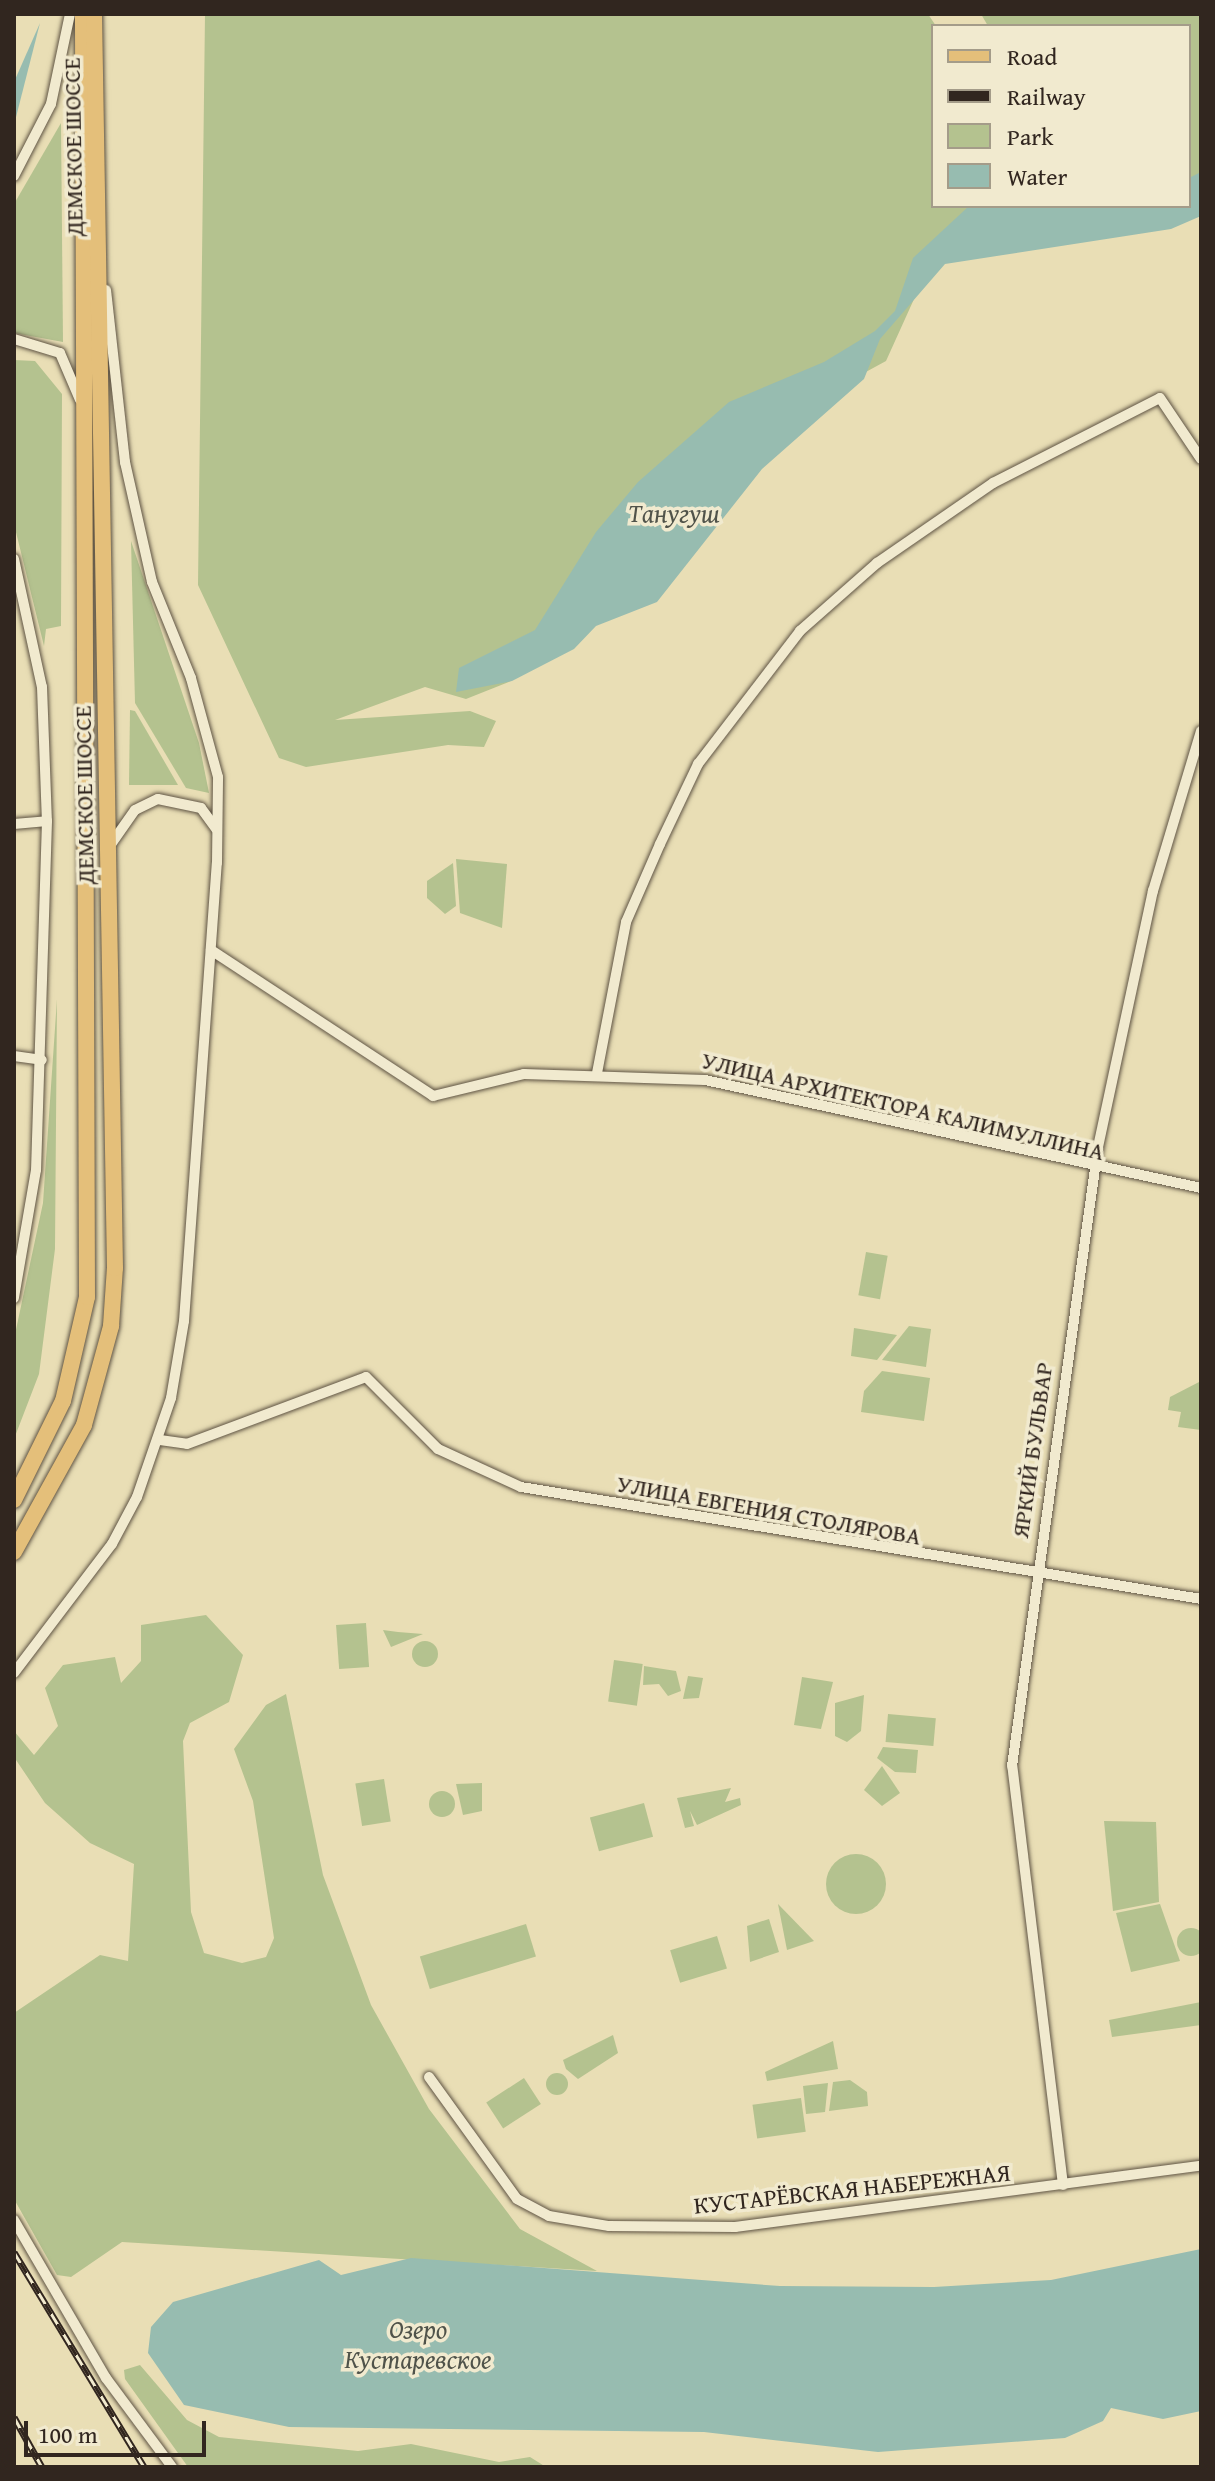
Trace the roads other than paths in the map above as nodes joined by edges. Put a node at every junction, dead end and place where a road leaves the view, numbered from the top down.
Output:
1 (70, 14) edge
2 (83, 14) edge
3 (94, 14) edge
4 (14, 176) edge
5 (99, 217) junction
6 (14, 339) edge
7 (1201, 459) edge
8 (87, 469) junction
9 (14, 559) edge
10 (1201, 731) edge
11 (47, 821) junction
12 (14, 824) edge
13 (109, 847) junction
14 (217, 863) junction
15 (211, 950) junction
16 (14, 1056) edge
17 (42, 1060) junction
18 (597, 1073) junction
19 (1094, 1169) junction
20 (1201, 1188) edge
21 (14, 1298) edge
22 (160, 1440) junction
23 (14, 1500) edge
24 (14, 1552) edge
25 (1035, 1576) junction
26 (1201, 1599) edge
27 (14, 1673) edge
28 (429, 2077) dead end
29 (1201, 2166) edge
30 (1063, 2185) junction
31 (14, 2220) edge
32 (172, 2467) edge

1 - 4 street
2 - 8 main road, ДЕМСКОЕ ШОССЕ
3 - 5 main road, ДЕМСКОЕ ШОССЕ
5 - 13 main road, ДЕМСКОЕ ШОССЕ
5 - 14 street
6 - 8 street
7 - 18 street
8 - 23 main road, ДЕМСКОЕ ШОССЕ
9 - 11 street
10 - 19 street, ЯРКИЙ БУЛЬВАР
11 - 12 street
11 - 17 street
13 - 14 street
13 - 24 main road, ДЕМСКОЕ ШОССЕ
14 - 15 street
15 - 18 street, УЛИЦА АРХИТЕКТОРА КАЛИМУЛЛИНА
15 - 22 street
16 - 17 street
17 - 21 street
18 - 19 street, УЛИЦА АРХИТЕКТОРА КАЛИМУЛЛИНА
19 - 20 street, УЛИЦА АРХИТЕКТОРА КАЛИМУЛЛИНА
19 - 25 street, ЯРКИЙ БУЛЬВАР
22 - 25 street, УЛИЦА ЕВГЕНИЯ СТОЛЯРОВА
22 - 27 street
25 - 26 street, УЛИЦА ЕВГЕНИЯ СТОЛЯРОВА
25 - 30 street, ЯРКИЙ БУЛЬВАР
28 - 30 street, КУСТАРЁВСКАЯ НАБЕРЕЖНАЯ
29 - 30 street, КУСТАРЁВСКАЯ НАБЕРЕЖНАЯ
31 - 32 street

